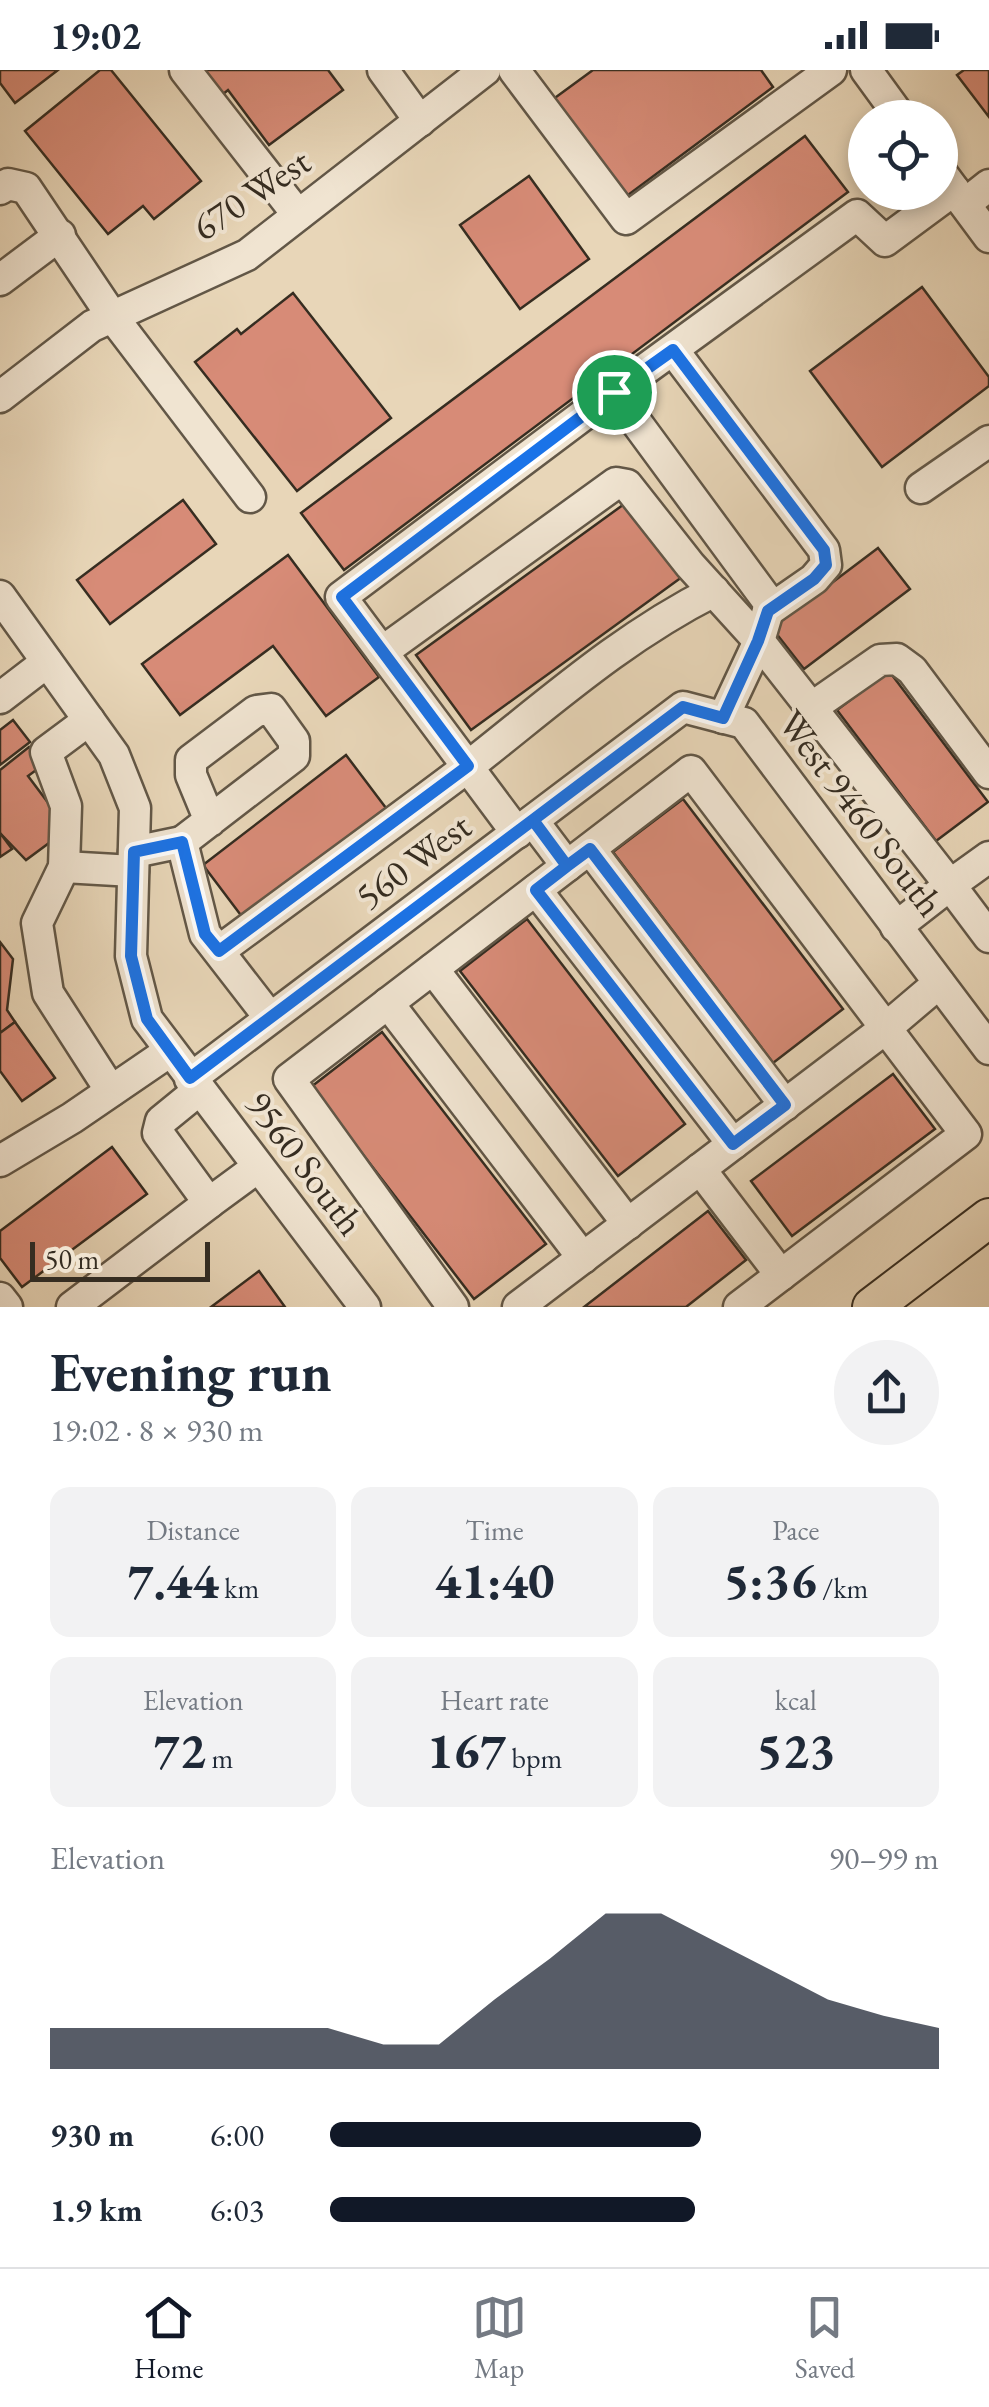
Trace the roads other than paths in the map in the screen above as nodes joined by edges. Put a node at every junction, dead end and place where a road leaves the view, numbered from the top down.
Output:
1 (185, 70) edge
2 (383, 70) edge
3 (485, 70) edge
4 (514, 70) edge
5 (831, 70) edge
6 (866, 70) edge
7 (888, 100) edge
8 (420, 121) junction
9 (989, 185) edge
10 (958, 188) edge
11 (0, 189) edge
12 (958, 195) edge
13 (925, 210) edge
14 (298, 215) junction
15 (60, 235) junction
16 (989, 237) edge
17 (0, 280) edge
18 (112, 316) junction
19 (673, 350) junction
20 (614, 392) junction
21 (0, 397) edge
22 (989, 440) edge
23 (921, 488) dead end
24 (250, 497) dead end
25 (714, 592) junction
26 (0, 596) edge
27 (768, 611) junction
28 (758, 641) junction
29 (382, 652) junction
30 (47, 662) junction
31 (0, 698) edge
32 (683, 707) joint
33 (811, 708) junction
34 (723, 718) junction
35 (89, 720) junction
36 (468, 766) junction
37 (989, 772) edge
38 (210, 821) dead end
39 (525, 827) junction
40 (182, 842) junction
41 (989, 857) edge
42 (578, 858) junction
43 (134, 861) junction
44 (64, 867) junction
45 (950, 886) junction
46 (536, 890) junction
47 (896, 927) junction
48 (989, 937) edge
49 (219, 951) junction
50 (433, 969) junction
51 (939, 983) junction
52 (388, 1004) junction
53 (270, 1018) junction
54 (886, 1028) junction
55 (989, 1049) edge
56 (170, 1051) junction
57 (195, 1084) junction
58 (111, 1092) junction
59 (785, 1105) junction
60 (733, 1144) junction
61 (0, 1161) edge
62 (258, 1167) junction
63 (700, 1169) junction
64 (209, 1204) junction
65 (989, 1220) edge
66 (628, 1224) junction
67 (583, 1258) junction
68 (762, 1295) edge
69 (0, 1298) edge
70 (348, 1301) edge
71 (7, 1307) edge
72 (72, 1307) edge
73 (453, 1307) edge
74 (518, 1307) edge
75 (872, 1307) edge

1 - 14 street
2 - 8 street
3 - 8 street, 670 West
4 - 5 street
6 - 7 street
8 - 14 street, 670 West
9 - 10 street
11 - 15 street
12 - 16 street
13 - 19 street
14 - 18 street, 670 West
15 - 17 street
15 - 18 street
18 - 21 street, 670 West
18 - 24 street
19 - 20 street
19 - 27 street
20 - 27 street
20 - 29 street
22 - 23 street
25 - 28 street
25 - 29 street
25 - 36 street
26 - 30 street
27 - 28 street
28 - 33 street
28 - 34 street
29 - 36 street
30 - 31 street
30 - 35 street
32 - 34 street, West 9460 South
32 - 39 street, 560 West
33 - 37 street
33 - 45 street
34 - 47 street, West 9460 South
35 - 43 street
35 - 44 street
36 - 39 street
36 - 49 street
38 - 40 street
39 - 42 street
39 - 53 street, 560 West
40 - 43 street
40 - 49 street
41 - 45 street
42 - 46 street
42 - 54 street
42 - 59 street
43 - 44 street
43 - 56 street, 9560 South
44 - 58 street
45 - 47 street
45 - 48 street
46 - 50 street
46 - 60 street
47 - 51 street, West 9460 South
49 - 53 street
50 - 52 street
50 - 66 street
51 - 54 street
51 - 55 street, West 9460 South
52 - 67 street
52 - 73 street
53 - 57 street, 560 West
54 - 59 street
54 - 68 street
56 - 57 street, 9560 South
56 - 58 street
57 - 62 street, 9560 South
57 - 64 street, 560 West
58 - 61 street
59 - 60 street
60 - 63 street
62 - 64 street
62 - 70 street, 9560 South
63 - 66 street
63 - 68 street
64 - 72 street
65 - 75 main road
66 - 67 street
67 - 74 street
69 - 71 street

